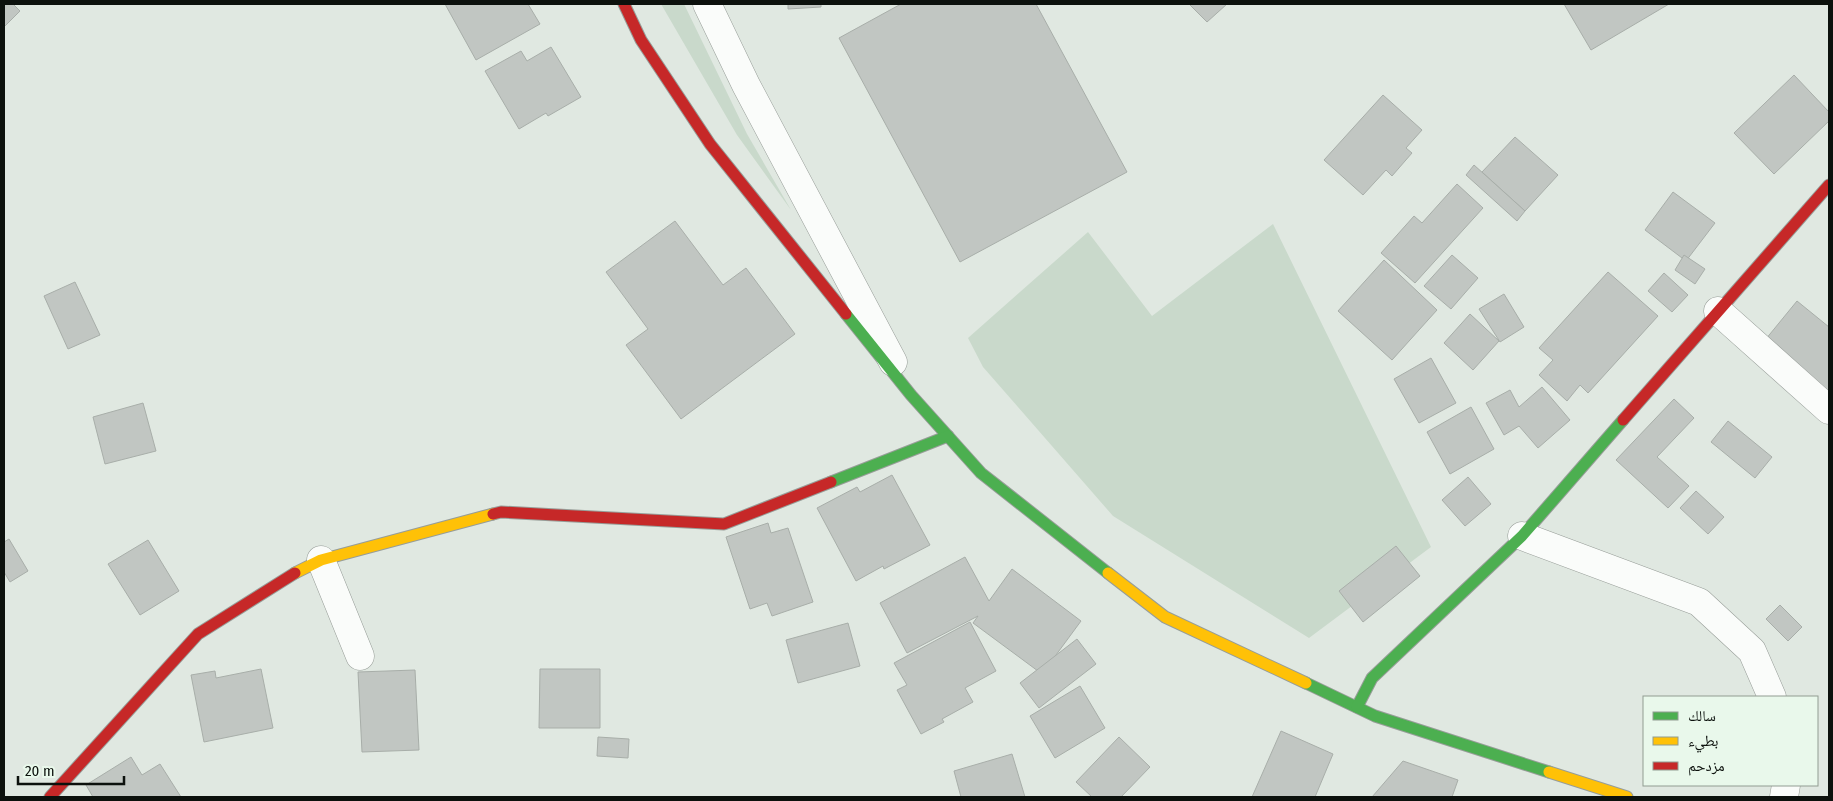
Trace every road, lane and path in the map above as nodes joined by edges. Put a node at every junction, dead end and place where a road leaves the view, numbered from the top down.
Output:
1 (624, 4) edge
2 (707, 4) edge
3 (1829, 185) edge
4 (1718, 311) junction
5 (911, 395) junction
6 (1829, 410) edge
7 (948, 436) junction
8 (1522, 536) junction
9 (322, 560) junction
10 (360, 656) dead end
11 (1772, 696) edge
12 (1357, 707) junction
13 (50, 797) edge
14 (1623, 797) edge

1 - 5 street
2 - 5 street
3 - 4 street
4 - 6 street
4 - 8 street
5 - 7 street
7 - 9 street
7 - 12 street
8 - 11 street
8 - 12 street
9 - 10 street
9 - 13 street
12 - 14 street

